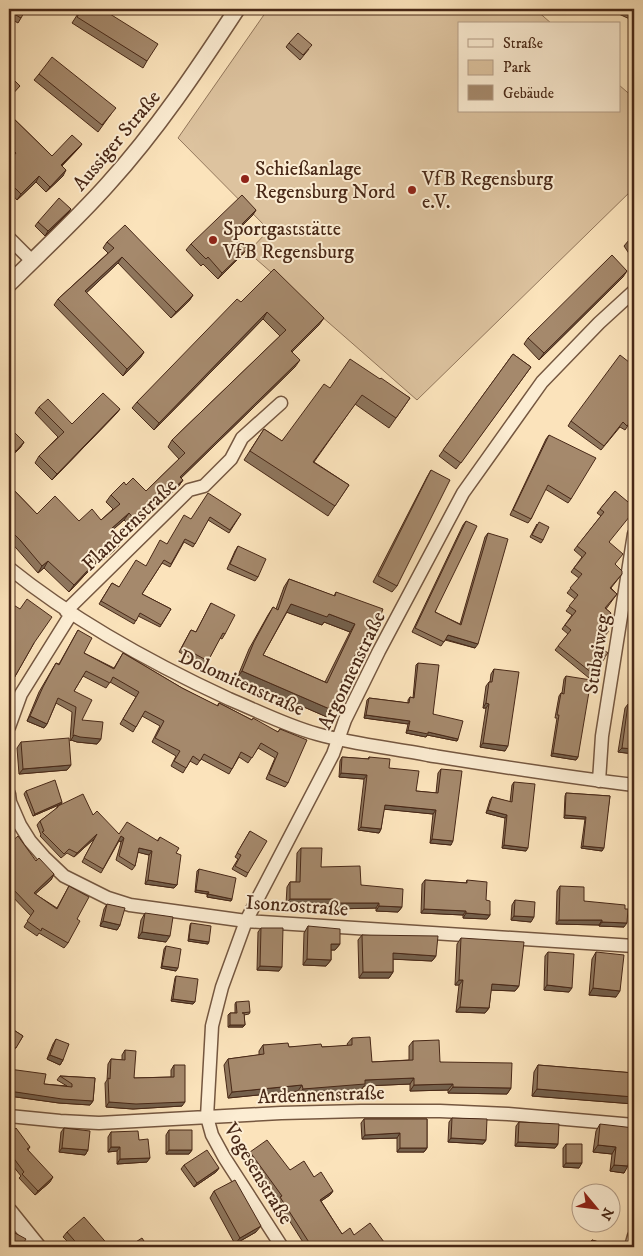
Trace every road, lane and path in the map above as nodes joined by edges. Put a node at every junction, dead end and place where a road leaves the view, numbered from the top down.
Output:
1 (237, 9) edge
2 (9, 238) edge
3 (32, 261) junction
4 (9, 284) edge
5 (634, 291) edge
6 (280, 403) dead end
7 (634, 534) edge
8 (9, 568) edge
9 (68, 612) junction
10 (9, 727) edge
11 (338, 739) junction
12 (599, 781) junction
13 (634, 784) edge
14 (9, 794) edge
15 (246, 920) junction
16 (634, 946) edge
17 (9, 1116) edge
18 (206, 1117) junction
19 (634, 1126) edge
20 (9, 1211) edge
21 (634, 1236) edge
22 (38, 1247) edge
23 (282, 1247) edge
24 (631, 1247) edge

1 - 3 street, Aussiger Straße
2 - 3 street
3 - 4 street, Aussiger Straße
5 - 11 street, Argonnenstraße
6 - 9 street, Flandernstraße
7 - 12 street, Stubaiweg
8 - 9 street, Dolomitenstraße
9 - 10 street
9 - 11 street, Dolomitenstraße
11 - 12 street, Dolomitenstraße
11 - 15 street, Argonnenstraße
12 - 13 street, Dolomitenstraße
14 - 15 street, Isonzostraße
15 - 16 street, Isonzostraße
15 - 18 street, Argonnenstraße
17 - 18 street, Ardennenstraße
18 - 19 street, Ardennenstraße
18 - 23 street, Vogesenstraße
20 - 22 street
21 - 24 street

